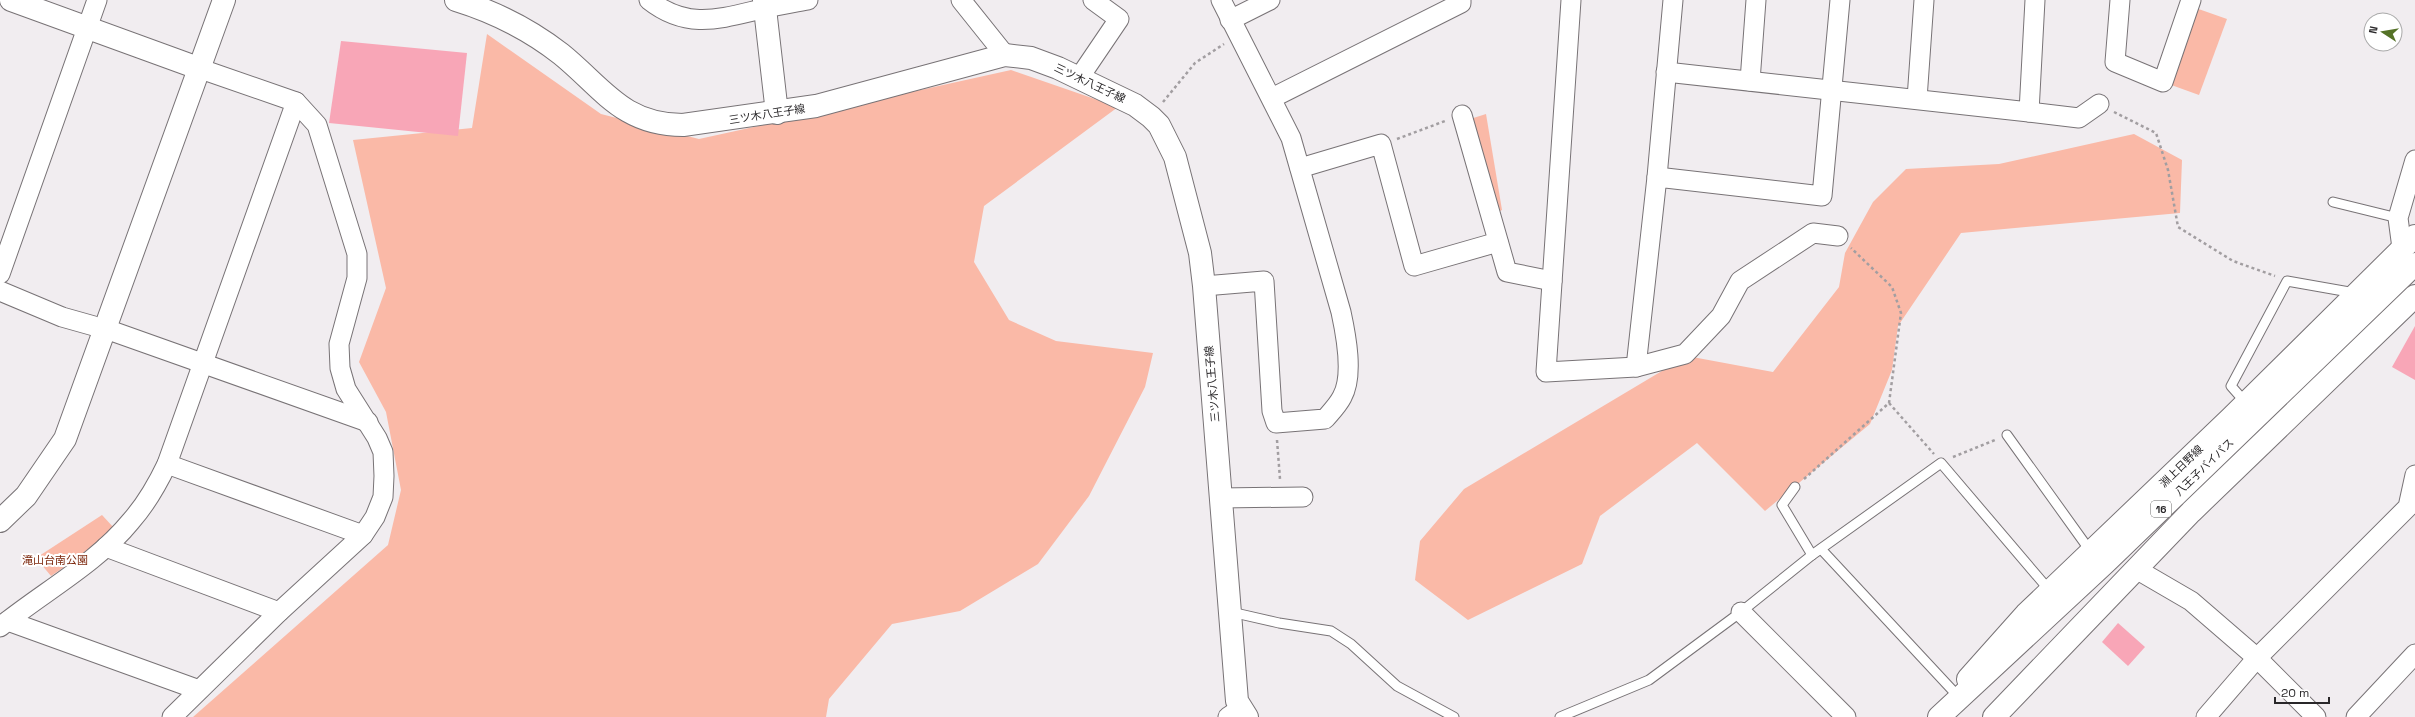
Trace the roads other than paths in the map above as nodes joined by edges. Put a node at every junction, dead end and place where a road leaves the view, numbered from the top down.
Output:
1 (11, 0) edge
2 (96, 0) edge
3 (224, 0) edge
4 (456, 0) edge
5 (649, 0) edge
6 (808, 0) edge
7 (961, 0) edge
8 (1092, 0) edge
9 (1221, 0) edge
10 (1270, 0) edge
11 (1461, 0) edge
12 (1571, 0) edge
13 (1673, 0) edge
14 (1756, 0) edge
15 (1840, 0) edge
16 (1924, 0) edge
17 (2035, 0) edge
18 (2120, 0) edge
19 (2191, 0) edge
20 (764, 4) edge
21 (1234, 27) junction
22 (87, 28) junction
23 (1005, 55) junction
24 (198, 68) junction
25 (1666, 72) junction
26 (1079, 78) junction
27 (1750, 81) junction
28 (1832, 90) junction
29 (1272, 98) junction
30 (1917, 99) junction
31 (296, 102) junction
32 (2099, 104) road end
33 (2029, 112) junction
34 (777, 113) junction
35 (1462, 115) road end
36 (2415, 160) edge
37 (1300, 168) junction
38 (1657, 177) junction
39 (2333, 202) dead end
40 (2398, 218) junction
41 (1838, 236) road end
42 (1498, 242) junction
43 (2412, 252) edge
44 (0, 274) edge
45 (1552, 281) junction
46 (1204, 286) junction
47 (0, 290) edge
48 (2356, 294) junction
49 (2415, 296) edge
50 (100, 327) junction
51 (202, 363) junction
52 (1636, 367) junction
53 (2246, 403) junction
54 (368, 422) junction
55 (2007, 435) road end
56 (167, 464) junction
57 (2415, 475) edge
58 (1794, 487) road end
59 (1303, 497) dead end
60 (1220, 498) junction
61 (2412, 510) edge
62 (0, 521) edge
63 (363, 535) junction
64 (106, 547) junction
65 (1821, 549) junction
66 (2091, 552) junction
67 (1812, 555) junction
68 (2136, 569) junction
69 (2050, 591) junction
70 (279, 612) junction
71 (1231, 612) junction
72 (1741, 612) junction
73 (4, 624) edge
74 (2415, 654) edge
75 (2257, 658) junction
76 (199, 690) junction
77 (1955, 693) junction
78 (1238, 714) edge
79 (172, 717) edge
80 (1454, 717) edge
81 (1560, 717) edge
82 (1846, 717) edge
83 (1934, 717) edge
84 (1939, 717) edge
85 (1994, 717) edge
86 (2206, 717) edge
87 (2316, 717) edge
88 (2356, 717) edge

1 - 22 main road
2 - 22 street
3 - 24 main road
4 - 34 main road, 三ツ木八王子線
5 - 20 street
6 - 20 street
7 - 23 street
8 - 26 street
9 - 21 street
10 - 21 street
11 - 29 street
12 - 45 street
13 - 25 street
14 - 27 street
15 - 28 street
16 - 30 street
17 - 33 street
18 - 19 street
20 - 34 main road
21 - 29 street
22 - 24 main road
22 - 44 street
23 - 26 main road, 三ツ木八王子線
23 - 34 main road, 三ツ木八王子線
24 - 31 street
24 - 50 main road
25 - 27 street
25 - 38 street
26 - 46 main road, 三ツ木八王子線
27 - 28 street
28 - 30 street
28 - 38 street
29 - 37 street
30 - 33 street
31 - 51 street
31 - 54 street
32 - 33 street
35 - 42 street
36 - 40 street
37 - 42 street
37 - 46 street
38 - 52 street
39 - 40 lane
40 - 43 street
41 - 52 street
42 - 45 street
43 - 48 main road, 淵上日野線
43 - 84 main road, 八王子バイパス / 16
45 - 52 street
46 - 60 main road, 三ツ木八王子線
47 - 50 street
48 - 53 main road, 淵上日野線
48 - 53 lane
49 - 68 main road, 16
50 - 51 street
50 - 62 main road
51 - 54 street
51 - 56 street
53 - 66 main road, 淵上日野線
54 - 63 street
55 - 66 lane
56 - 63 street
56 - 64 street
57 - 61 street
58 - 67 lane
59 - 60 street
60 - 71 main road, 三ツ木八王子線
61 - 75 street
63 - 70 street
64 - 70 street
64 - 73 street
65 - 67 lane
65 - 69 lane
65 - 77 lane
66 - 69 main road, 淵上日野線
67 - 72 lane
68 - 75 street
68 - 85 main road, 16
69 - 77 main road, 淵上日野線
70 - 76 street
71 - 78 main road, 三ツ木八王子線
71 - 80 lane
72 - 81 lane
72 - 82 street
73 - 76 street
74 - 88 street
75 - 86 street
75 - 87 street
76 - 79 street
77 - 83 main road, 淵上日野線

